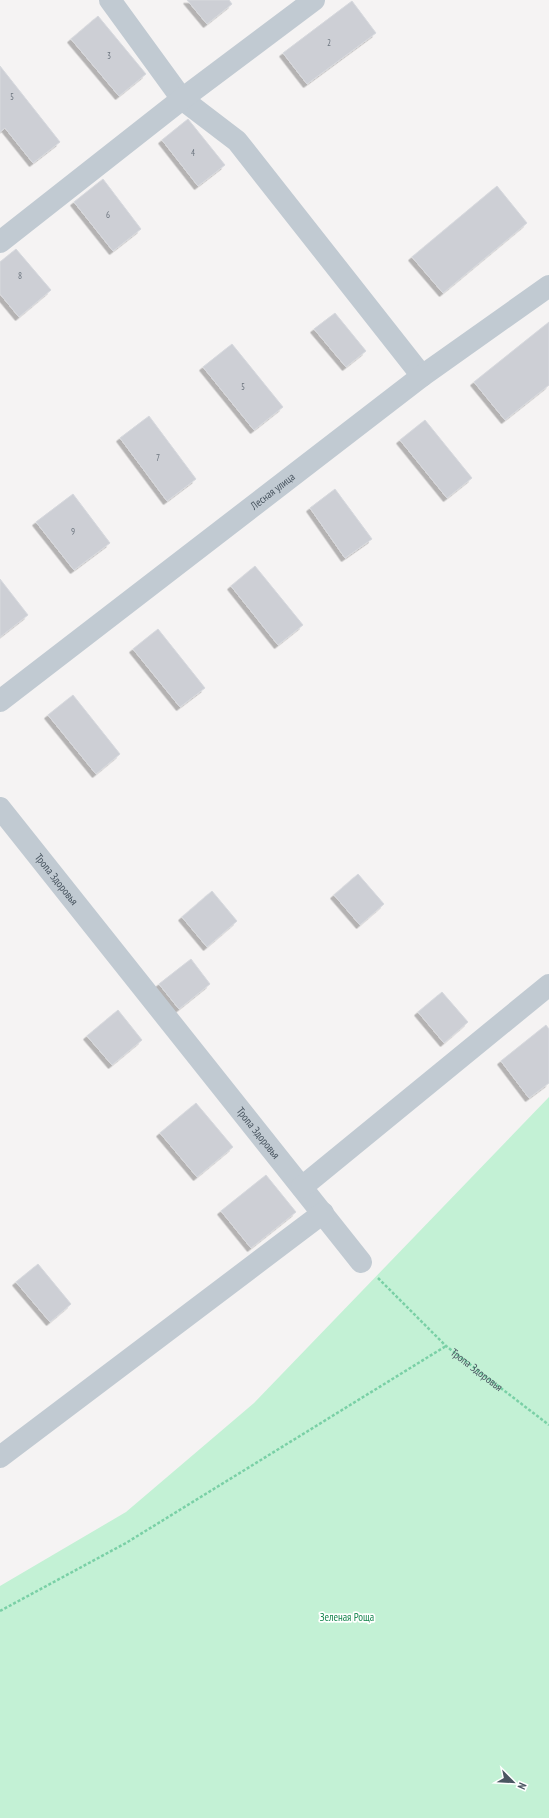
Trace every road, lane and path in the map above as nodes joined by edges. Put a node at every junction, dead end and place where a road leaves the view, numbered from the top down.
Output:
1 (110, 0) edge
2 (314, 0) edge
3 (182, 99) junction
4 (0, 242) edge
5 (549, 286) edge
6 (422, 376) junction
7 (0, 701) edge
8 (0, 808) edge
9 (549, 985) edge
10 (302, 1187) junction
11 (323, 1213) junction
12 (361, 1262) joint
13 (446, 1346) junction
14 (549, 1425) edge
15 (0, 1457) edge
16 (0, 1611) edge

1 - 3 street
2 - 3 street
3 - 4 street
3 - 6 street
5 - 6 street, Лесная улица
6 - 7 street, Лесная улица
8 - 10 street, Тропа Здоровья
9 - 10 street
10 - 11 street, Тропа Здоровья
11 - 12 street, Тропа Здоровья
11 - 15 street
12 - 13 path, Тропа Здоровья
13 - 14 path, Тропа Здоровья
13 - 16 path

